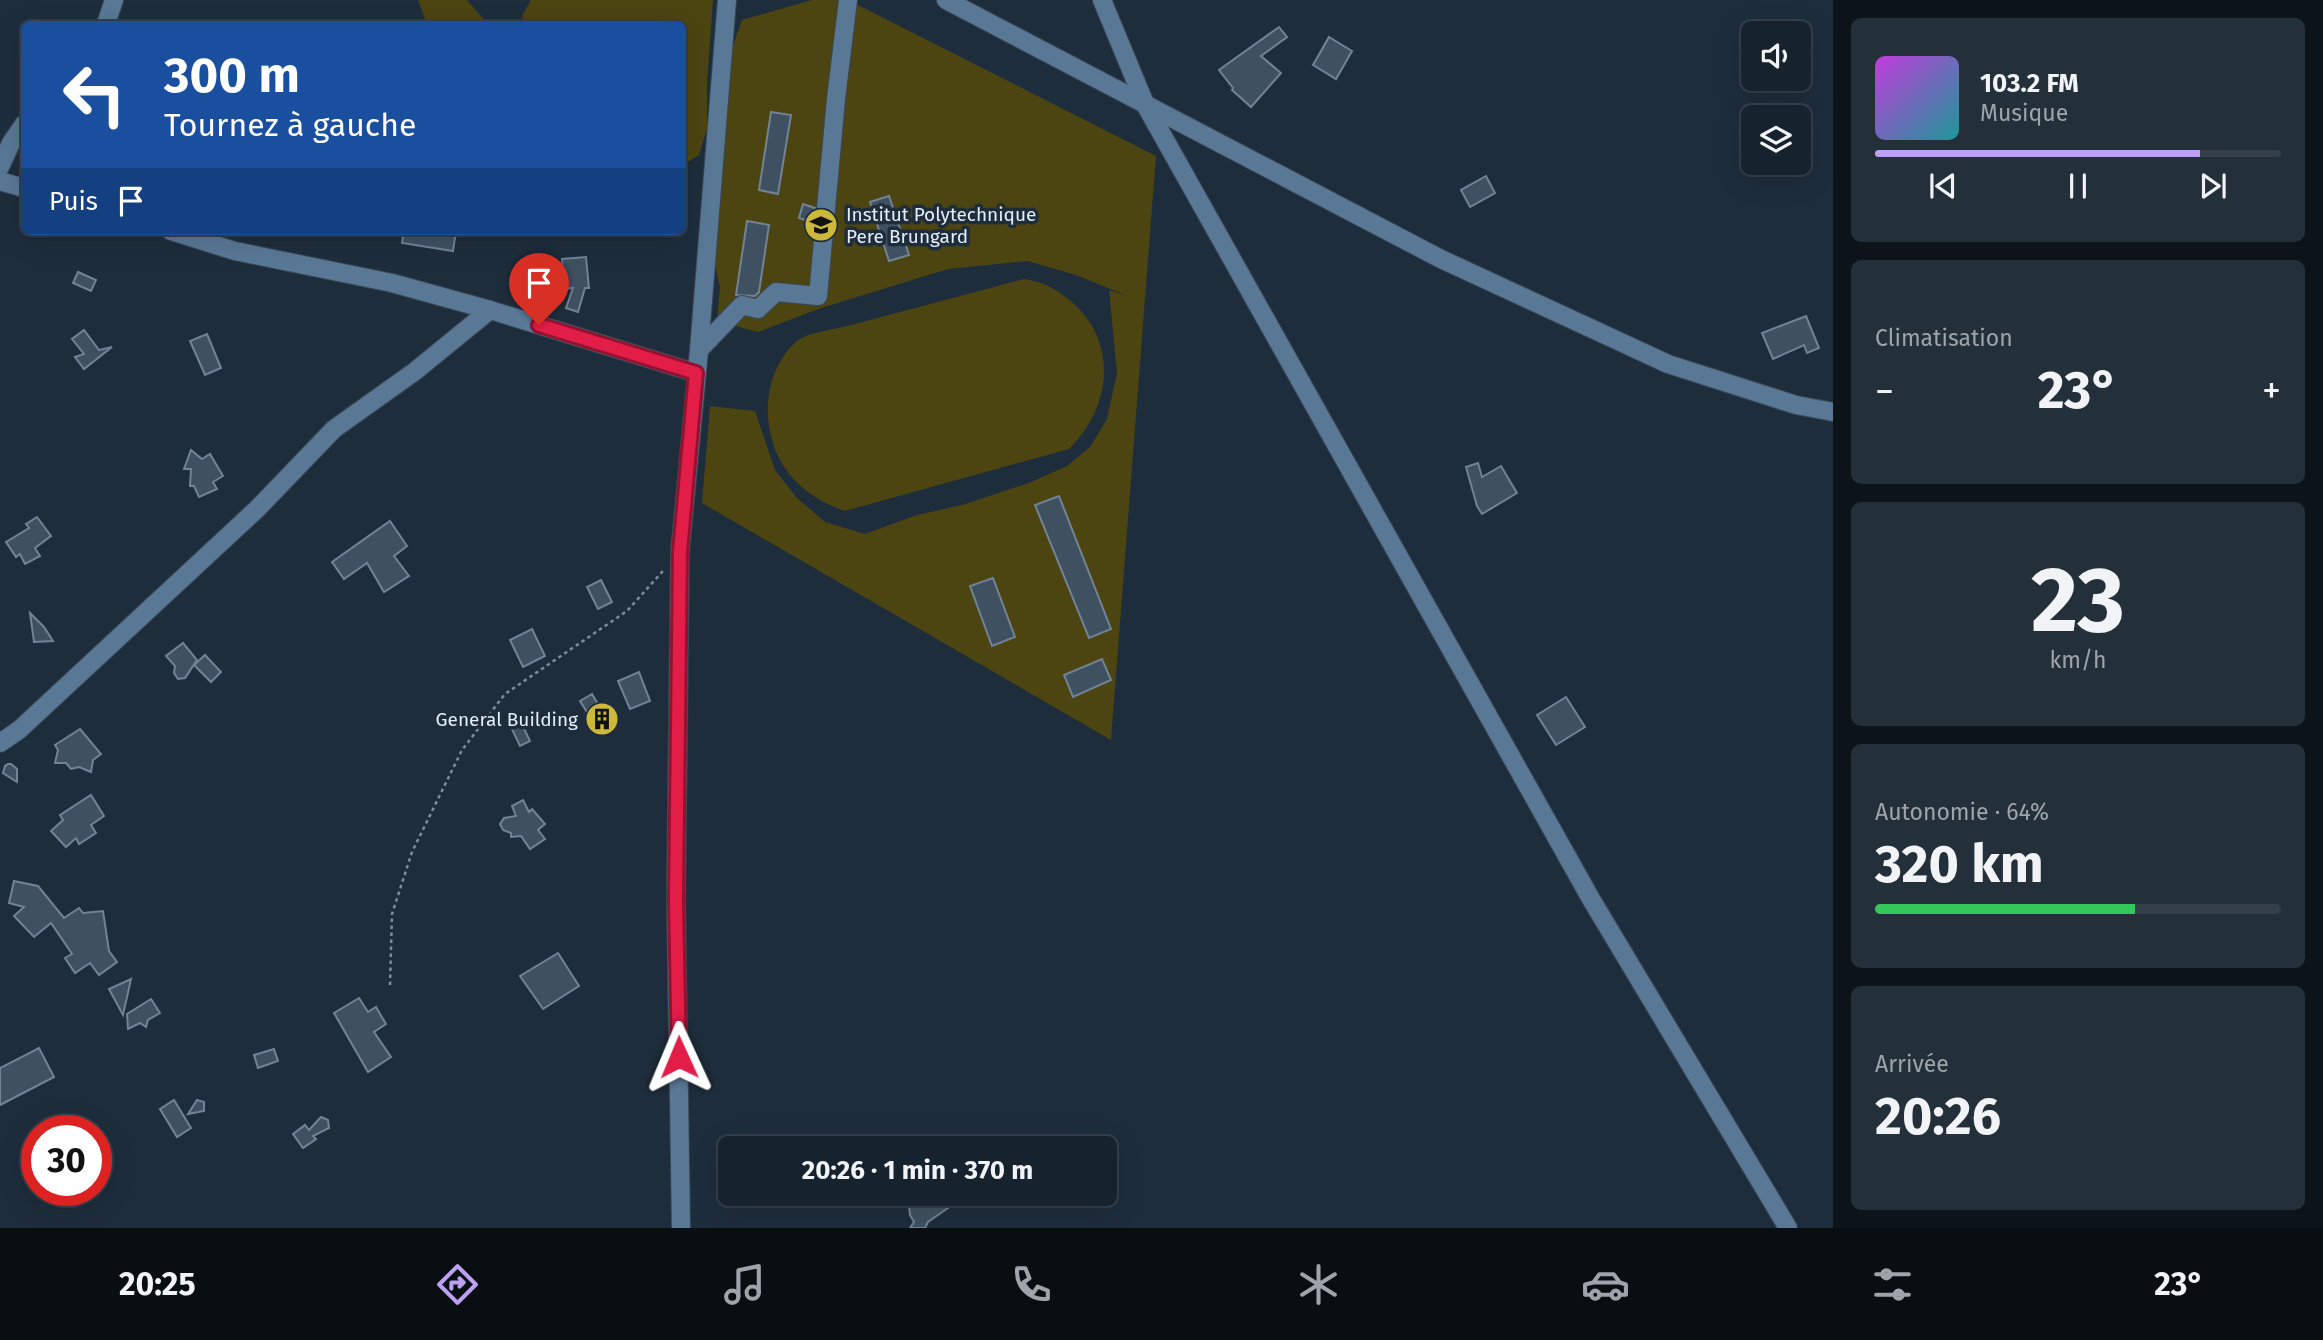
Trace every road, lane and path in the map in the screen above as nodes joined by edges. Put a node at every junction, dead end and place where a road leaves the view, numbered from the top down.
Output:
1 (114, 0) edge
2 (727, 0) edge
3 (848, 0) edge
4 (946, 0) edge
5 (1102, 0) edge
6 (107, 21) edge
7 (1146, 106) junction
8 (21, 128) edge
9 (0, 167) edge
10 (0, 181) edge
11 (21, 187) edge
12 (184, 235) edge
13 (490, 310) junction
14 (699, 350) junction
15 (696, 373) junction
16 (1833, 412) edge
17 (680, 552) junction
18 (0, 743) edge
19 (390, 985) dead end
20 (681, 1228) edge
21 (1788, 1228) edge

1 - 6 street
2 - 14 street
3 - 14 street
4 - 7 street
5 - 7 street
7 - 16 street
7 - 21 street
8 - 9 street
10 - 11 street
12 - 13 street
13 - 15 street
13 - 18 street
14 - 15 street
15 - 17 street
17 - 19 path
17 - 20 street

